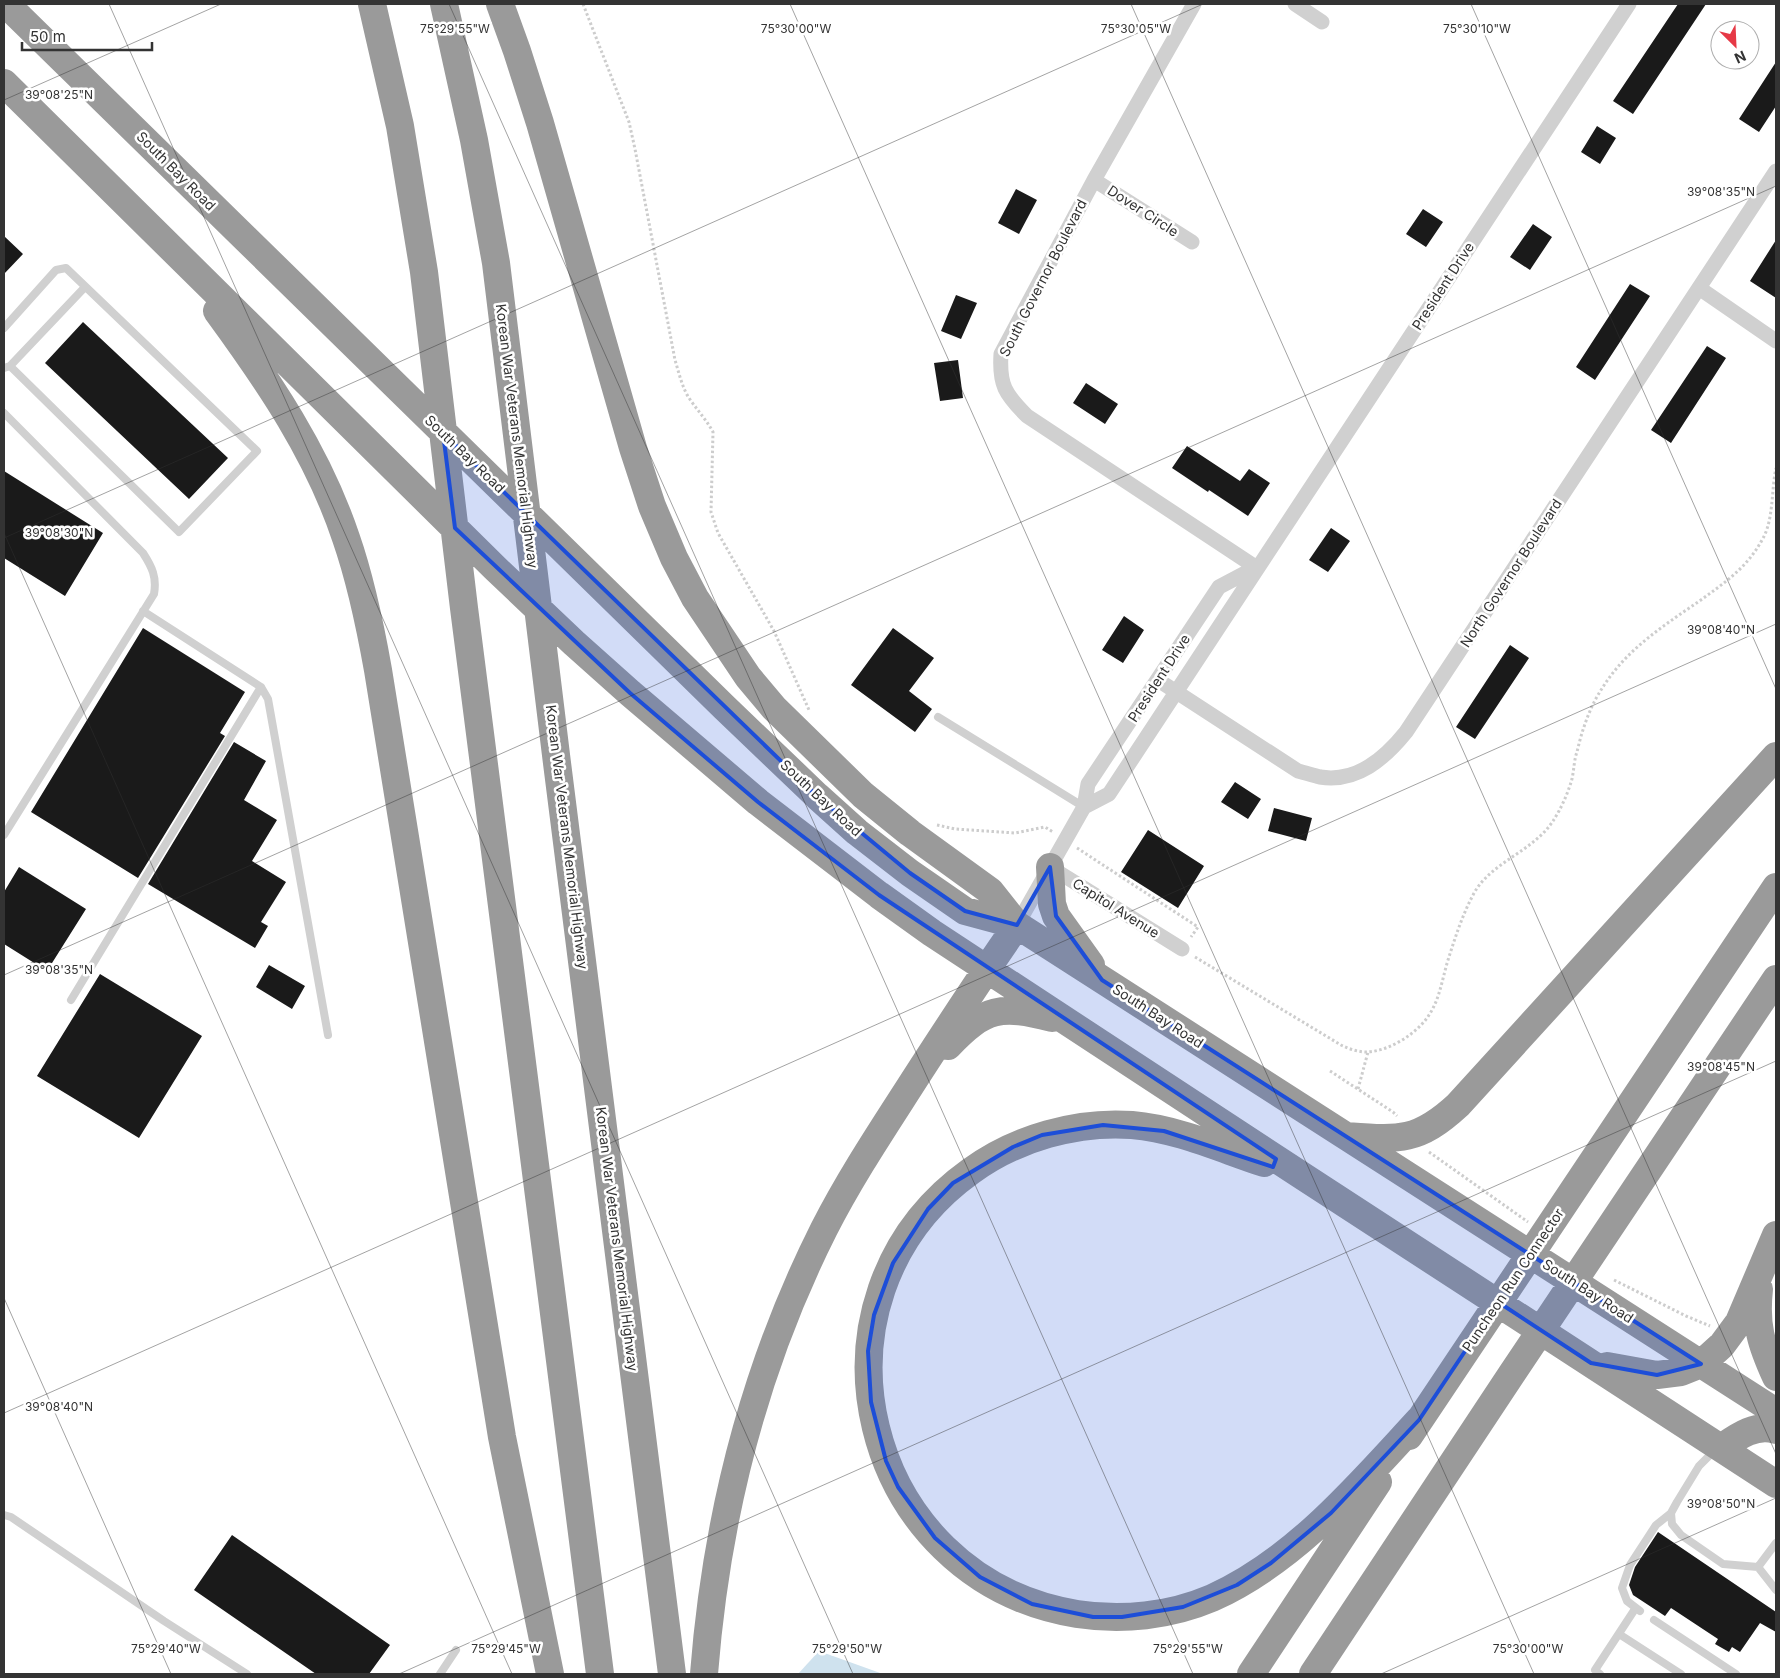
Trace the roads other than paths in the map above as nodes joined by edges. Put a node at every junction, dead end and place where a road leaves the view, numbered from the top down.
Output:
1 (6, 4) edge
2 (372, 4) edge
3 (444, 4) edge
4 (500, 4) edge
5 (1194, 4) edge
6 (1295, 4) edge
7 (1629, 4) edge
8 (1322, 22) dead end
9 (4, 83) edge
10 (4, 99) edge
11 (33, 112) junction
12 (1776, 171) edge
13 (1094, 180) junction
14 (1192, 242) dead end
15 (167, 244) junction
16 (85, 287) junction
17 (1699, 288) junction
18 (4, 328) edge
19 (1776, 341) edge
20 (7, 367) edge
21 (4, 413) edge
22 (1257, 568) junction
23 (143, 611) junction
24 (1158, 680) junction
25 (261, 687) junction
26 (1175, 691) junction
27 (938, 717) dead end
28 (1776, 756) edge
29 (1084, 807) junction
30 (4, 835) edge
31 (1050, 867) junction
32 (1776, 887) edge
33 (1017, 925) junction
34 (1182, 949) road end
35 (986, 969) junction
36 (1776, 979) edge
37 (1102, 980) junction
38 (71, 1000) dead end
39 (1066, 1021) junction
40 (328, 1035) dead end
41 (914, 1081) junction
42 (1345, 1136) junction
43 (1301, 1175) junction
44 (1776, 1236) edge
45 (1761, 1270) junction
46 (1591, 1363) junction
47 (1701, 1364) junction
48 (1776, 1377) edge
49 (1776, 1412) edge
50 (1419, 1420) junction
51 (1776, 1430) edge
52 (1721, 1448) junction
53 (1776, 1484) edge
54 (1671, 1513) junction
55 (4, 1516) edge
56 (1776, 1543) edge
57 (1758, 1567) junction
58 (1776, 1590) edge
59 (1654, 1620) dead end
60 (1618, 1634) junction
61 (456, 1650) dead end
62 (247, 1674) edge
63 (440, 1674) edge
64 (550, 1674) edge
65 (600, 1674) edge
66 (672, 1674) edge
67 (704, 1674) edge
68 (1251, 1674) edge
69 (1313, 1674) edge
70 (1600, 1674) edge
71 (1681, 1674) edge
72 (1736, 1674) edge

1 - 33 highway, South Bay Road
2 - 65 highway
3 - 66 highway, Korean War Veterans Memorial Highway
4 - 33 highway
5 - 13 street, South Governor Boulevard
6 - 8 street
7 - 22 street, President Drive
9 - 11 highway
10 - 11 highway
11 - 15 highway
12 - 17 street, North Governor Boulevard
13 - 14 street, Dover Circle
13 - 22 street, South Governor Boulevard
15 - 35 highway
15 - 64 highway
16 - 18 lane
16 - 20 lane
16 - 20 lane
17 - 19 street
17 - 26 street, North Governor Boulevard
21 - 23 lane
22 - 24 street, President Drive
22 - 26 street, President Drive
23 - 25 lane
23 - 30 lane
24 - 26 street, North Governor Boulevard
24 - 29 street, President Drive
25 - 38 lane
25 - 40 lane
26 - 29 street, President Drive
27 - 29 lane
28 - 42 highway
29 - 31 street, President Drive
31 - 33 street, President Drive
31 - 34 street, Capitol Avenue
31 - 37 highway
32 - 50 highway, Puncheon Run Connector
33 - 35 highway
33 - 37 highway, South Bay Road
35 - 39 highway
35 - 41 highway
36 - 69 highway
37 - 42 highway, South Bay Road
39 - 41 highway
39 - 43 highway
41 - 67 highway
42 - 47 highway, South Bay Road
43 - 46 highway
43 - 50 highway
44 - 45 highway
45 - 47 highway
45 - 48 highway
46 - 47 highway
46 - 52 highway
47 - 49 highway, South Bay Road
50 - 68 highway, Puncheon Run Connector
51 - 52 highway
52 - 53 highway
52 - 54 lane
54 - 57 lane
54 - 60 lane
55 - 62 lane
56 - 57 lane
57 - 58 lane
59 - 72 lane
60 - 70 lane
60 - 71 lane
61 - 63 lane

